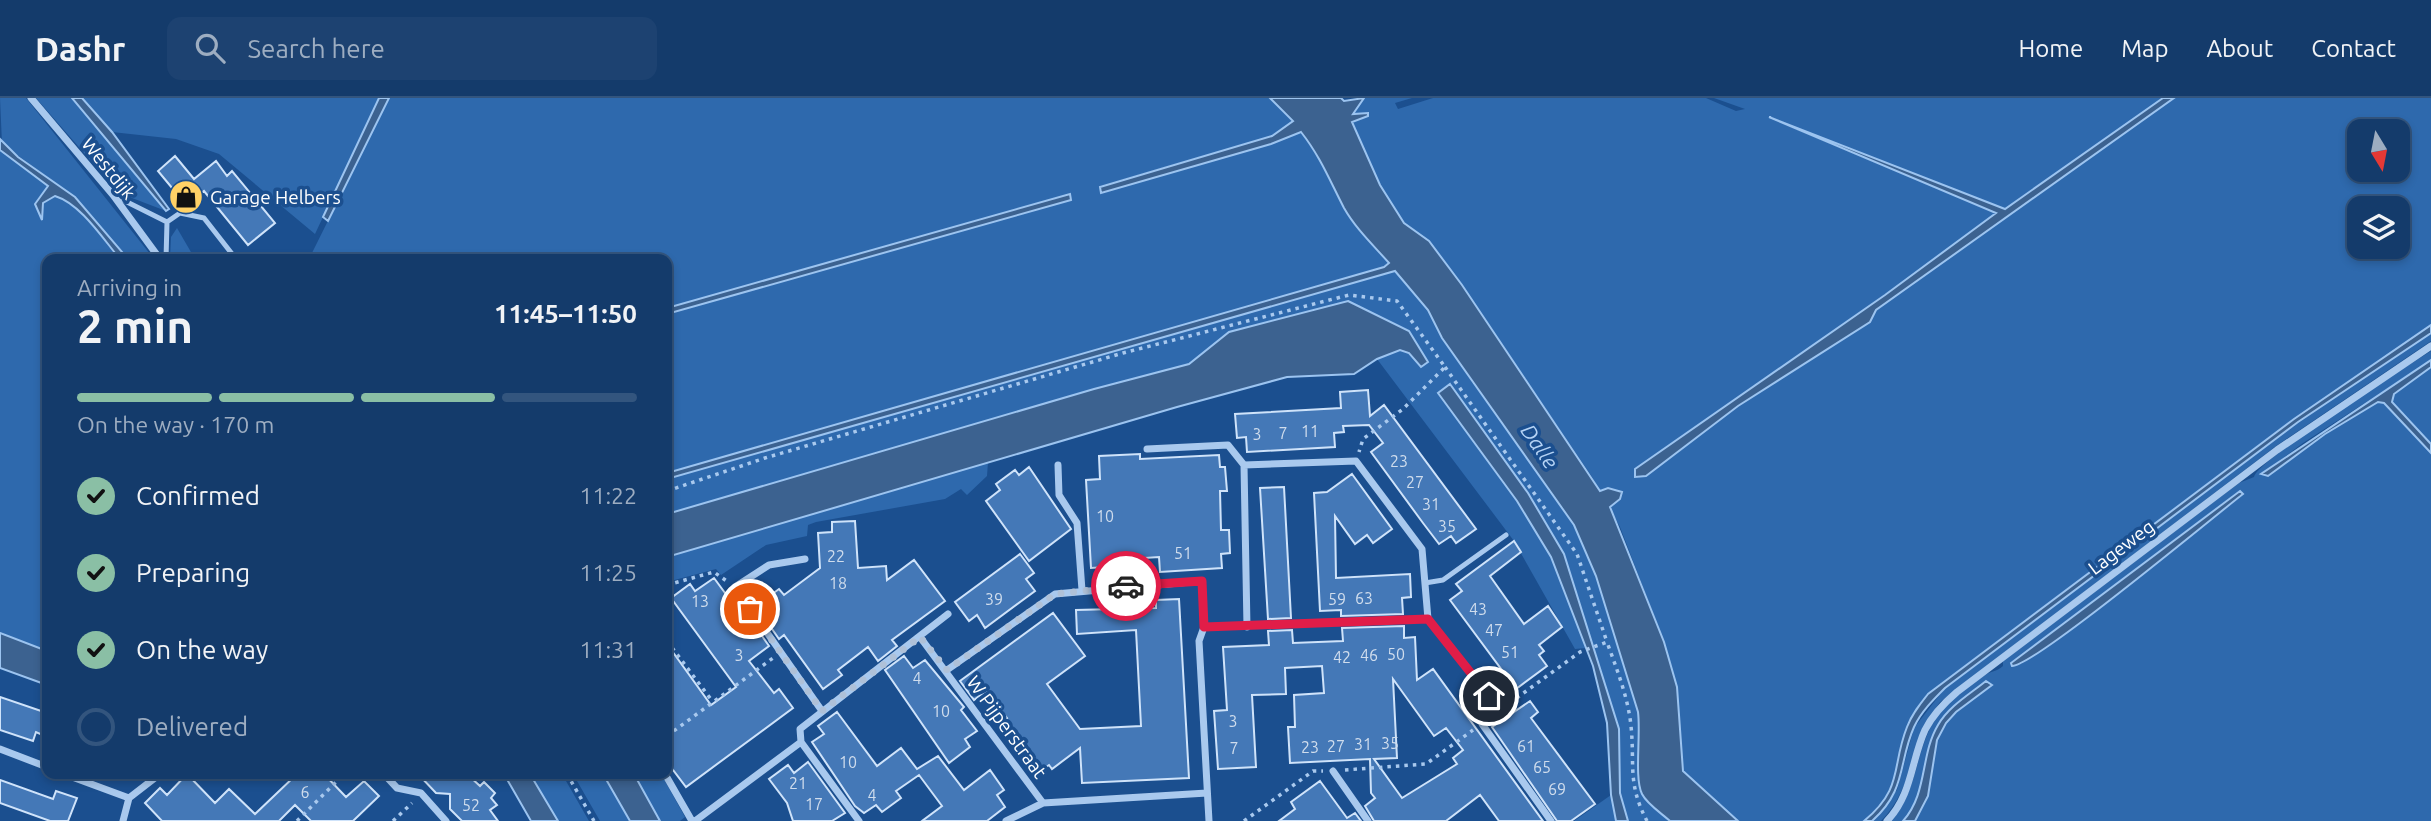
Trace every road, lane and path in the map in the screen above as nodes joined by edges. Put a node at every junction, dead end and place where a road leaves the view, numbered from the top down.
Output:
1 (31, 98) edge
2 (113, 195) junction
3 (167, 222) junction
4 (159, 254) edge
5 (164, 254) edge
6 (232, 254) edge
7 (2431, 346) edge
8 (1445, 367) junction
9 (1147, 449) dead end
10 (1356, 461) junction
11 (1058, 465) dead end
12 (1244, 465) junction
13 (672, 489) edge
14 (1506, 535) dead end
15 (805, 559) dead end
16 (1425, 583) junction
17 (672, 584) edge
18 (735, 587) junction
19 (1082, 590) junction
20 (948, 614) dead end
21 (1428, 619) junction
22 (1204, 627) junction
23 (1247, 628) junction
24 (920, 637) junction
25 (1607, 642) junction
26 (672, 648) edge
27 (780, 653) junction
28 (947, 670) junction
29 (713, 702) junction
30 (822, 711) junction
31 (1482, 724) junction
32 (672, 732) edge
33 (801, 743) junction
34 (0, 749) edge
35 (42, 765) edge
36 (1333, 771) junction
37 (78, 779) edge
38 (154, 779) edge
39 (339, 779) edge
40 (389, 779) edge
41 (570, 779) edge
42 (668, 779) edge
43 (1208, 793) junction
44 (422, 795) junction
45 (129, 798) junction
46 (1043, 803) junction
47 (1018, 812) junction
48 (123, 821) edge
49 (297, 821) edge
50 (393, 821) edge
51 (446, 821) edge
52 (594, 821) edge
53 (694, 821) edge
54 (859, 821) edge
55 (1006, 821) edge
56 (1024, 821) edge
57 (1209, 821) edge
58 (1244, 821) edge
59 (1368, 821) edge
60 (1551, 821) edge
61 (1647, 821) edge
62 (1887, 821) edge

1 - 2 street, Westdijk
2 - 3 lane
2 - 4 street, Westdijk
3 - 5 lane
3 - 6 lane
7 - 62 street, Lageweg
8 - 10 path
8 - 13 path
8 - 25 path
9 - 12 street
10 - 12 street
10 - 16 street
11 - 19 street
12 - 23 street
14 - 16 lane
15 - 18 street
16 - 21 street
17 - 18 path
18 - 27 street
19 - 22 street
19 - 28 street
20 - 24 street
21 - 23 street
21 - 31 street
22 - 23 street
22 - 43 street
24 - 28 street, W Pijperstraat
24 - 30 street
25 - 31 path
25 - 61 path
26 - 29 path
27 - 29 path
27 - 30 street
28 - 46 street, W Pijperstraat
29 - 32 path
30 - 33 street
31 - 36 path
31 - 60 street
33 - 53 street
33 - 54 street
34 - 35 street
36 - 58 path
36 - 59 street
37 - 45 street
38 - 45 street
39 - 49 path
40 - 44 street
41 - 52 path
42 - 53 street
43 - 46 street
43 - 57 street
44 - 50 path
44 - 51 street
45 - 48 street
46 - 47 street
47 - 55 street
47 - 56 street

